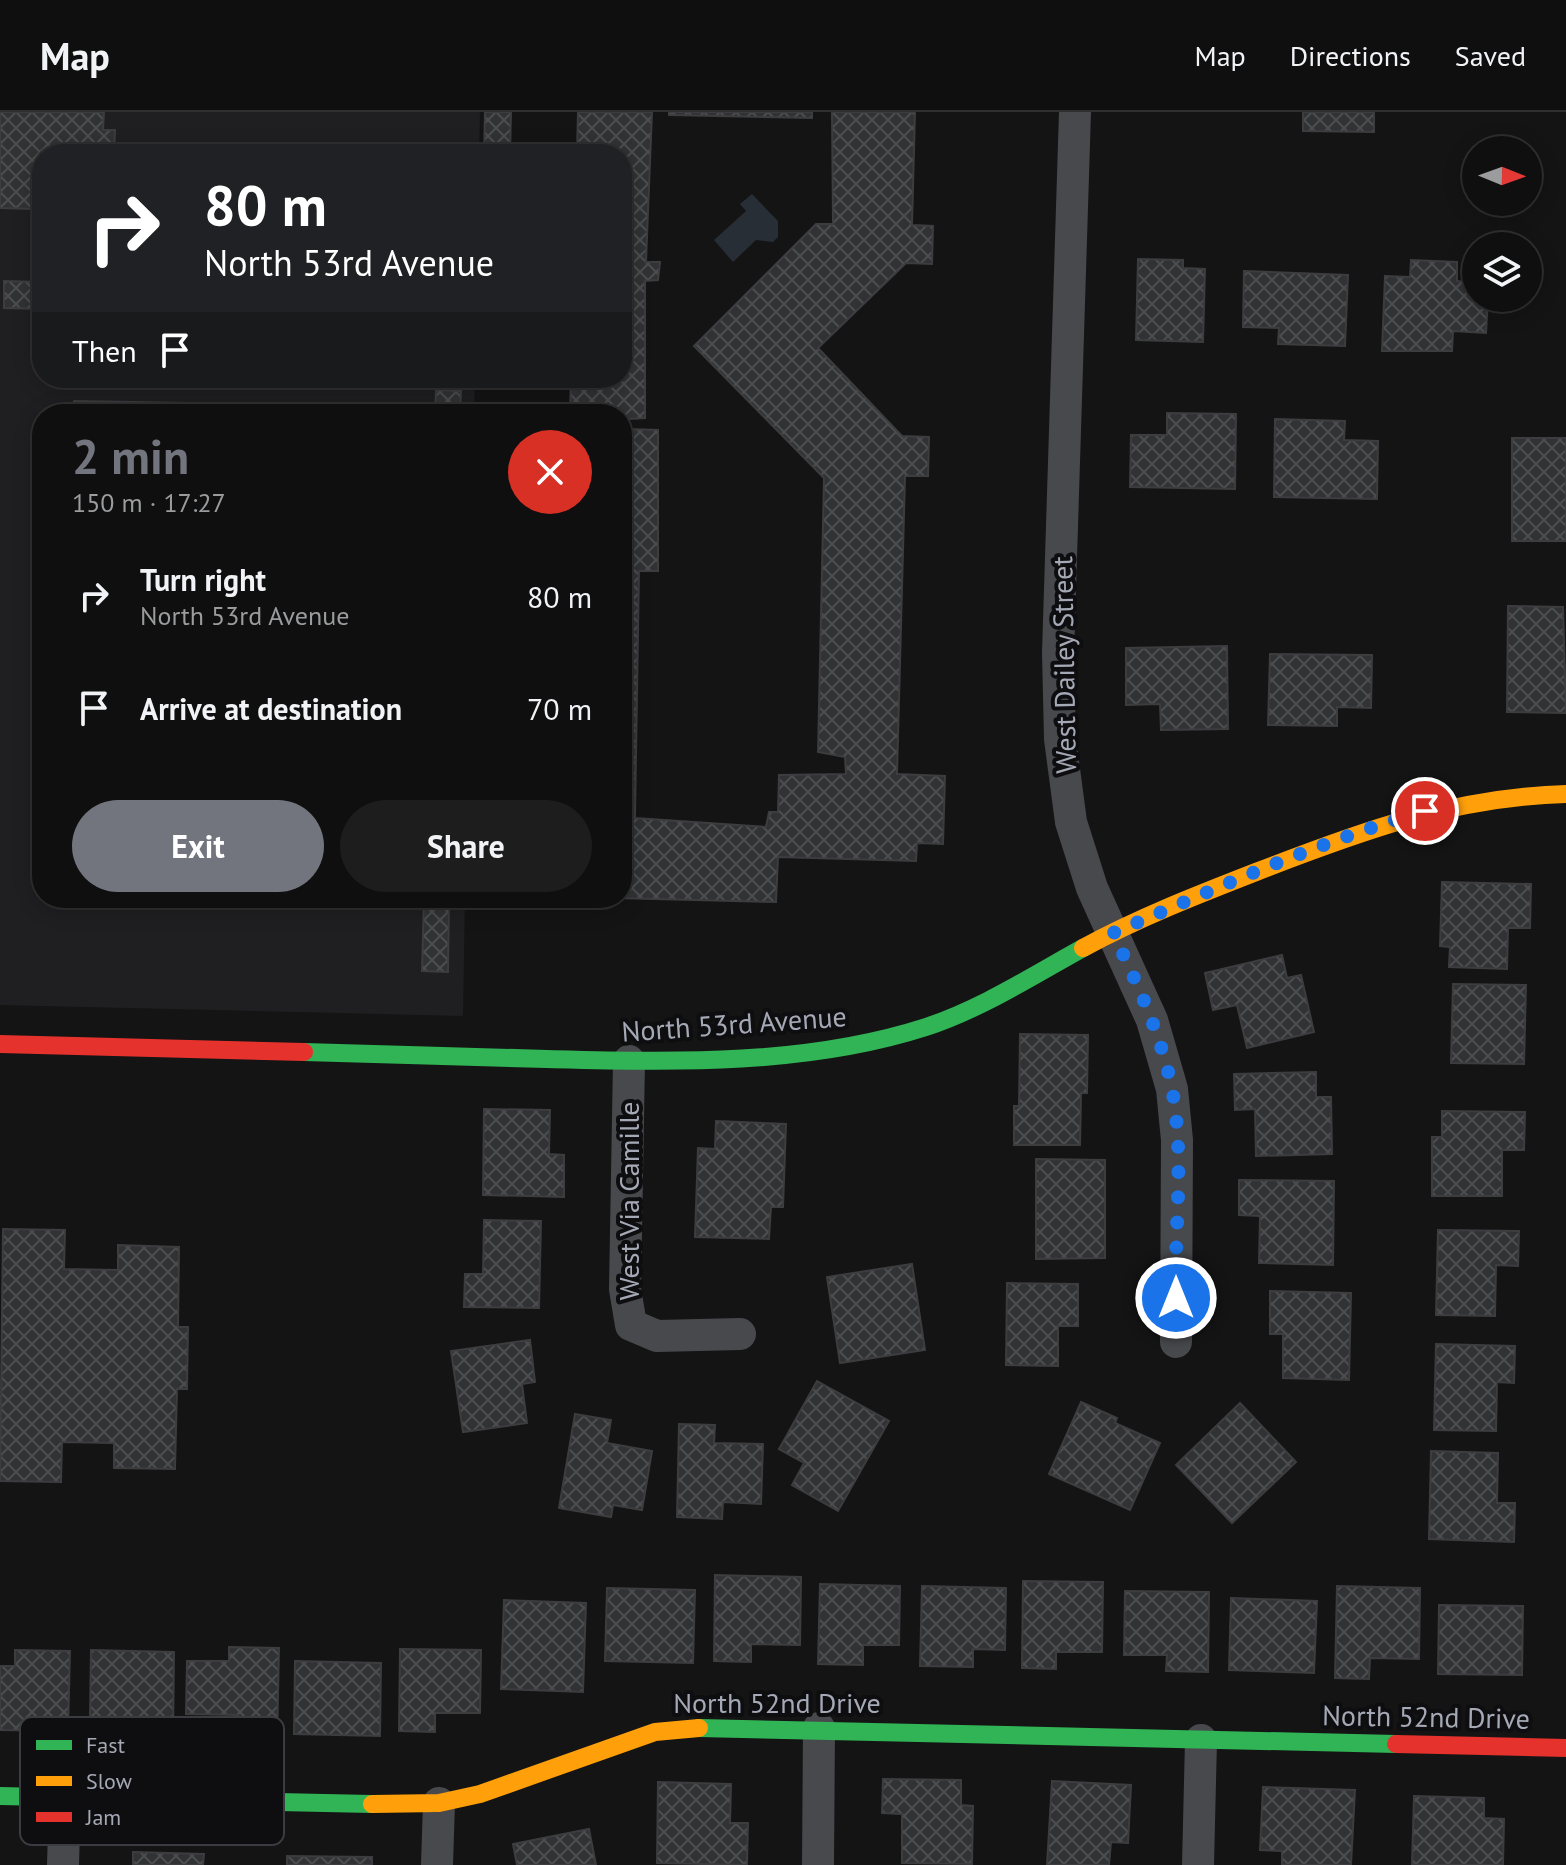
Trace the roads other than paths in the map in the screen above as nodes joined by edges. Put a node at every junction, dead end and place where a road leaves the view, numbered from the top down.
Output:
1 (1075, 112) edge
2 (1566, 794) edge
3 (1113, 933) junction
4 (0, 1044) edge
5 (629, 1061) junction
6 (740, 1334) dead end
7 (1176, 1342) dead end
8 (819, 1728) junction
9 (1201, 1740) junction
10 (1566, 1748) edge
11 (0, 1796) edge
12 (20, 1796) edge
13 (284, 1802) edge
14 (439, 1803) junction
15 (64, 1845) edge
16 (63, 1865) edge
17 (437, 1865) edge
18 (818, 1865) edge
19 (1198, 1865) edge

1 - 3 street, West Dailey Street
2 - 3 street, North 53rd Avenue
3 - 5 street, North 53rd Avenue
3 - 7 street, West Dailey Street
4 - 5 street, North 53rd Avenue
5 - 6 street, West Via Camille
8 - 9 street, North 52nd Drive
8 - 14 street, North 52nd Drive
8 - 18 street
9 - 10 street, North 52nd Drive
9 - 19 street
11 - 12 street, North 52nd Drive
13 - 14 street, North 52nd Drive
14 - 17 street
15 - 16 street

